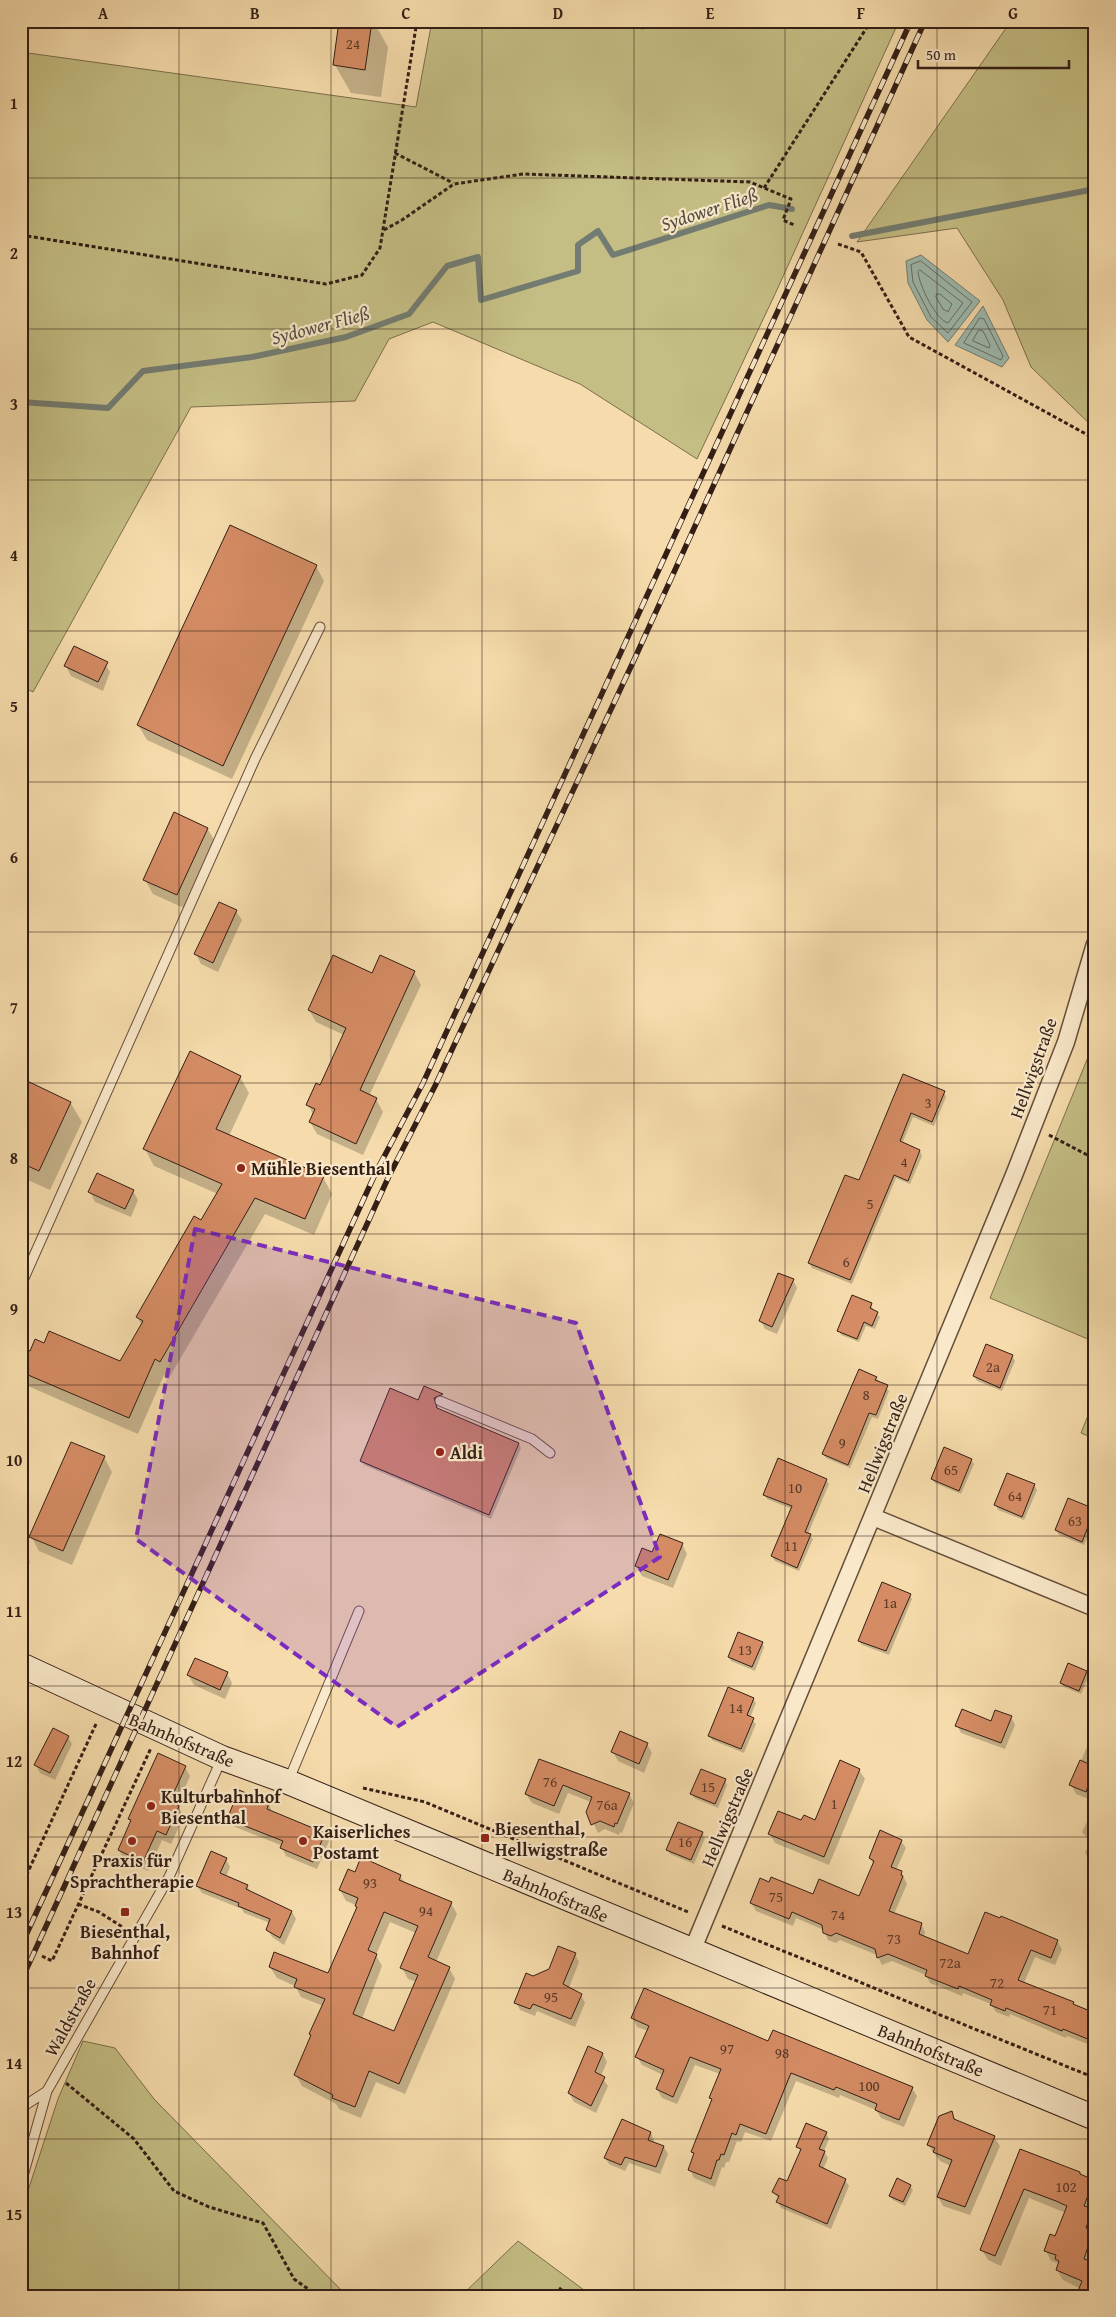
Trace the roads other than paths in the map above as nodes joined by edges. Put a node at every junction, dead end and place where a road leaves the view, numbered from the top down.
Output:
1 (320, 627) dead end
2 (1095, 944) edge
3 (21, 1285) edge
4 (440, 1401) dead end
5 (550, 1453) dead end
6 (873, 1518) junction
7 (1095, 1608) edge
8 (359, 1611) dead end
9 (21, 1665) edge
10 (222, 1758) junction
11 (288, 1782) junction
12 (692, 1951) junction
13 (47, 2091) junction
14 (21, 2108) edge
15 (1095, 2118) edge
16 (22, 2178) edge

1 - 3 lane
2 - 6 street, Hellwigstraße
4 - 5 lane
6 - 7 street
6 - 12 street, Hellwigstraße
8 - 11 lane
9 - 10 main road, Bahnhofstraße
10 - 11 main road, Bahnhofstraße
10 - 13 lane, Waldstraße
11 - 12 main road, Bahnhofstraße
12 - 15 main road, Bahnhofstraße
13 - 14 lane
13 - 16 lane, Waldstraße

